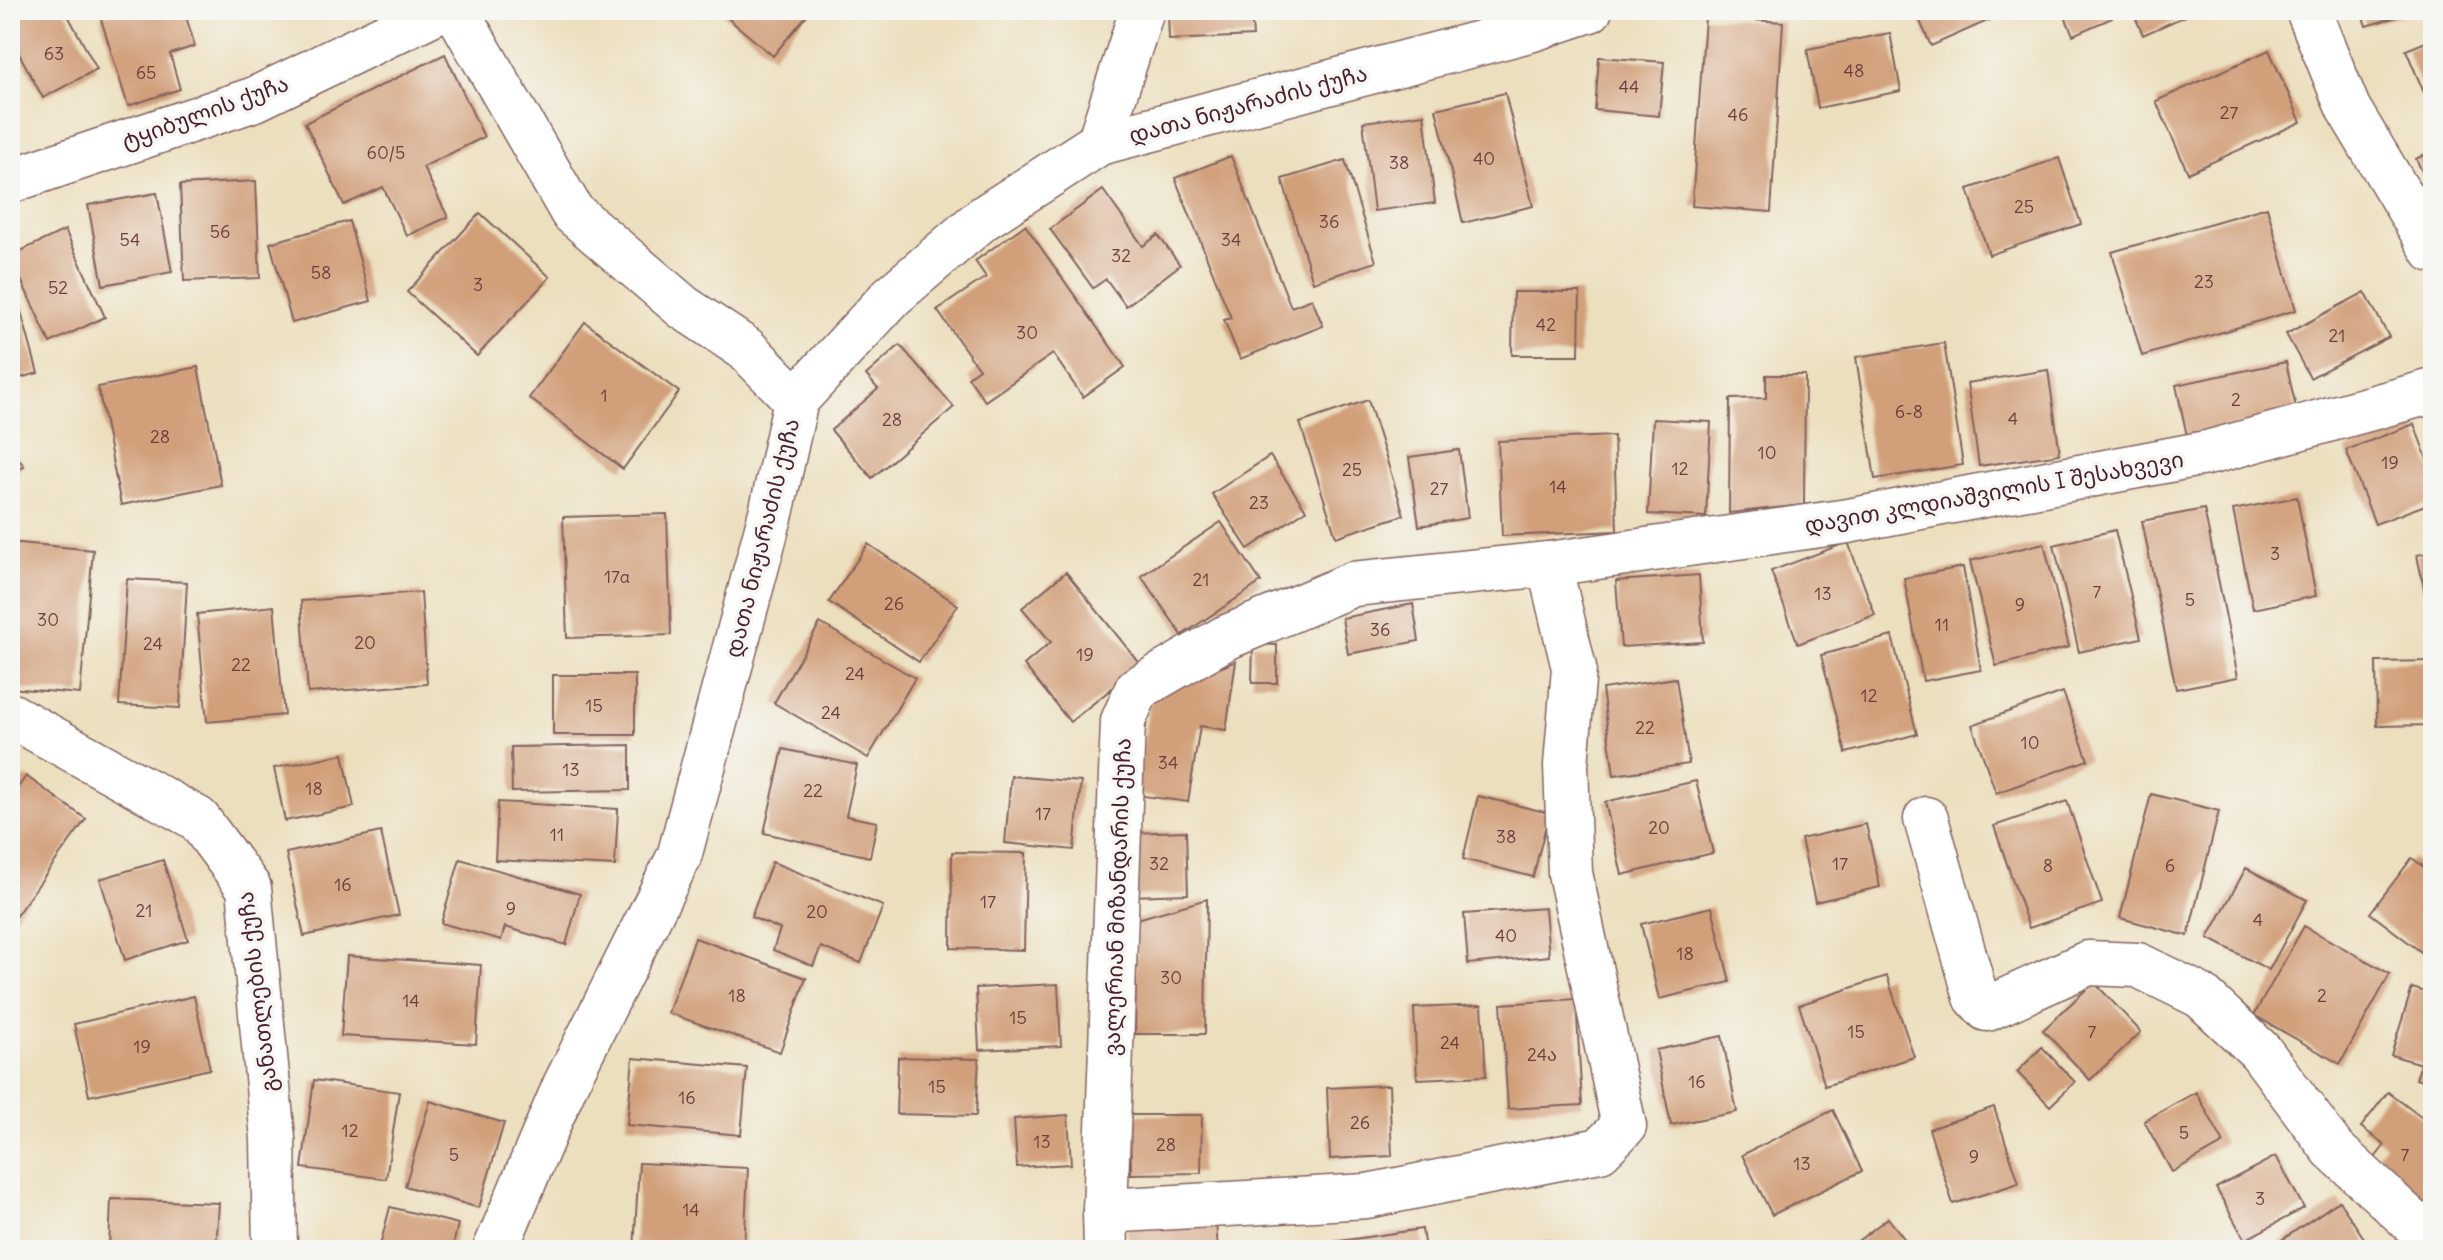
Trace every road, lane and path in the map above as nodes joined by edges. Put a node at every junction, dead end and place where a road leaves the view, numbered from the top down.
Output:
1 (439, 10) edge
2 (456, 10) edge
3 (1142, 10) edge
4 (1590, 10) edge
5 (2308, 10) edge
6 (1099, 143) junction
7 (10, 181) edge
8 (2433, 250) edge
9 (2433, 391) edge
10 (796, 400) junction
11 (1549, 564) junction
12 (10, 715) edge
13 (1926, 819) dead end
14 (1106, 1230) edge
15 (2433, 1236) edge
16 (275, 1250) edge
17 (495, 1250) edge

1 - 7 street, ტყიბულის ქუჩა
2 - 10 street
3 - 6 street
4 - 6 street, დათა ნიჟარაძის ქუჩა
5 - 8 street
6 - 10 street, დათა ნიჟარაძის ქუჩა
9 - 11 street, დავით კლდიაშვილის I შესახვევი
10 - 17 street, დათა ნიჟარაძის ქუჩა
11 - 14 street, ვალერიან მიზანდარის ქუჩა
11 - 14 street, ვალერიან მიზანდარის ქუჩა
12 - 16 street, განათლების ქუჩა
13 - 15 street

